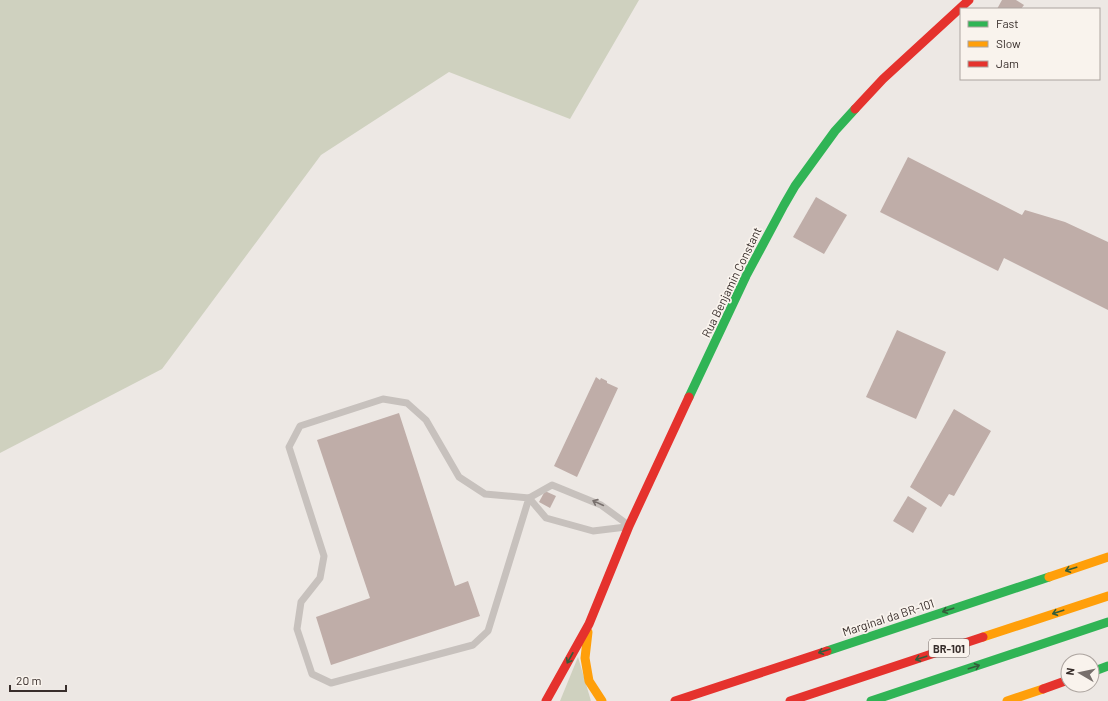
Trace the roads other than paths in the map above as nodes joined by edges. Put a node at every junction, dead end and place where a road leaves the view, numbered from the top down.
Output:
1 (969, 0) edge
2 (960, 8) edge
3 (960, 8) edge
4 (529, 498) junction
5 (629, 526) junction
6 (1108, 557) edge
7 (1108, 596) edge
8 (1108, 622) edge
9 (589, 624) junction
10 (1060, 683) edge
11 (546, 701) edge
12 (602, 701) edge
13 (676, 701) edge
14 (790, 701) edge
15 (871, 701) edge
16 (1007, 701) edge

1 - 3 main road, Rua Benjamin Constant
2 - 5 main road, Rua Benjamin Constant
4 - 4 lane
4 - 5 lane
5 -> 4 lane
5 - 9 main road, Rua Benjamin Constant
6 -> 13 main road, Marginal da BR-101
7 -> 14 main road, BR-101
15 -> 8 main road, BR-101
9 -> 11 main road, Rua Benjamin Constant
9 - 12 main road, Rua Benjamin Constant
10 - 16 main road

